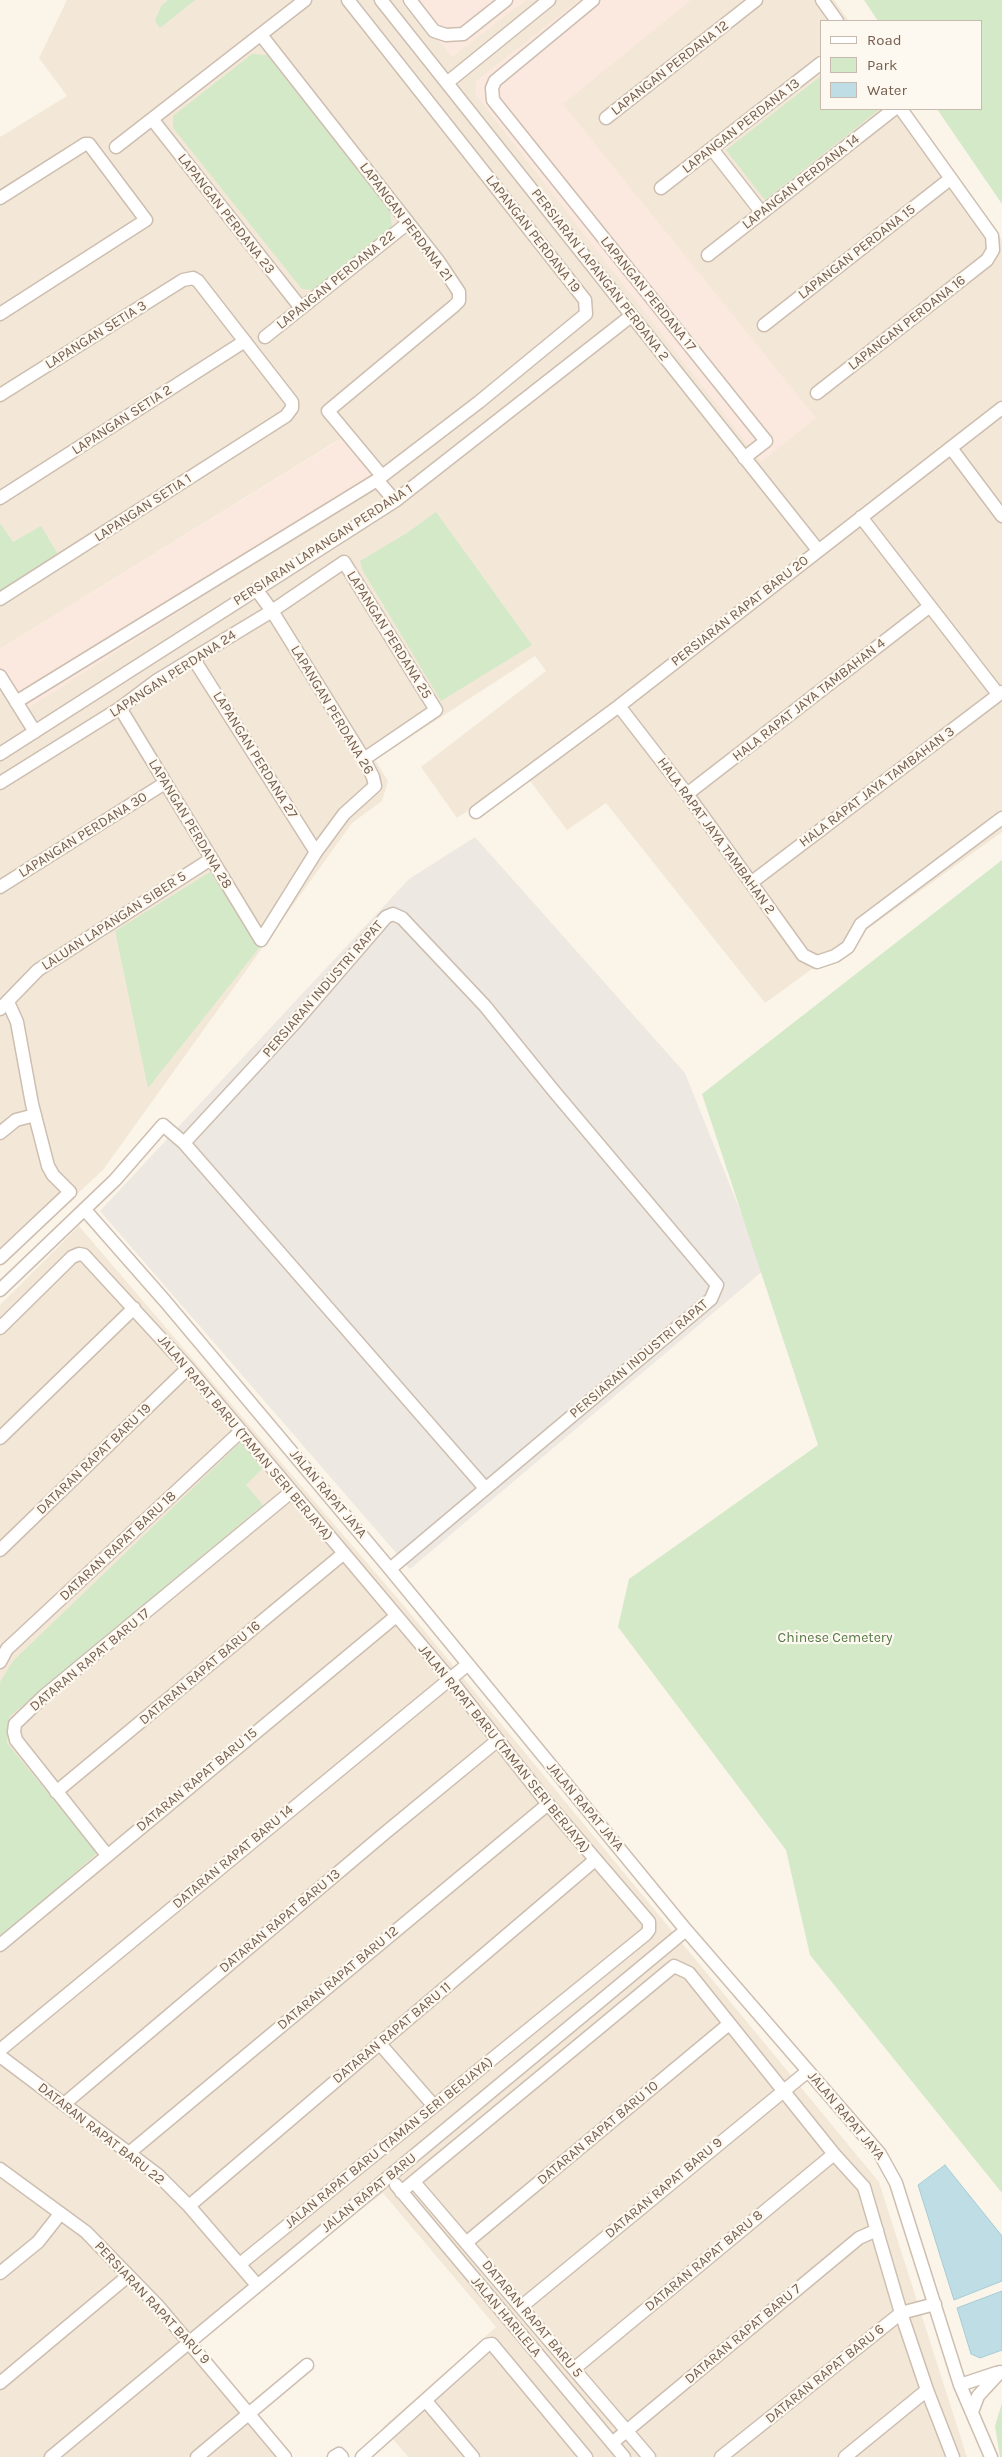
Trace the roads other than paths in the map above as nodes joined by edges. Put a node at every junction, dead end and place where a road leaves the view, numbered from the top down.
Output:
1 (305, 0) edge
2 (348, 0) edge
3 (382, 0) edge
4 (506, 0) edge
5 (549, 0) edge
6 (593, 0) edge
7 (756, 0) edge
8 (822, 0) edge
9 (413, 4) edge
10 (836, 20) edge
11 (260, 35) junction
12 (820, 64) edge
13 (448, 82) junction
14 (893, 110) edge
15 (902, 110) edge
16 (606, 118) dead end
17 (152, 119) junction
18 (116, 147) dead end
19 (712, 149) junction
20 (950, 179) junction
21 (661, 188) dead end
22 (0, 198) edge
23 (762, 213) junction
24 (408, 222) junction
25 (708, 255) dead end
26 (302, 308) junction
27 (0, 314) edge
28 (631, 316) junction
29 (764, 325) dead end
30 (265, 337) dead end
31 (245, 341) junction
32 (817, 393) dead end
33 (0, 394) edge
34 (1002, 408) edge
35 (951, 448) junction
36 (744, 458) junction
37 (379, 478) junction
38 (0, 498) edge
39 (395, 501) junction
40 (1002, 516) edge
41 (862, 517) junction
42 (818, 550) junction
43 (344, 562) joint
44 (256, 590) junction
45 (0, 599) edge
46 (930, 606) junction
47 (272, 611) junction
48 (193, 658) junction
49 (0, 676) edge
50 (1000, 693) edge
51 (16, 702) junction
52 (619, 706) junction
53 (120, 708) junction
54 (35, 732) junction
55 (0, 754) edge
56 (364, 759) junction
57 (0, 783) edge
58 (165, 783) junction
59 (687, 794) junction
60 (476, 812) dead end
61 (1002, 818) edge
62 (316, 852) junction
63 (211, 859) junction
64 (752, 882) junction
65 (0, 887) edge
66 (4, 1006) edge
67 (35, 1115) junction
68 (0, 1134) edge
69 (184, 1143) junction
70 (85, 1210) junction
71 (0, 1258) edge
72 (0, 1290) edge
73 (134, 1308) junction
74 (0, 1328) edge
75 (188, 1368) junction
76 (240, 1432) junction
77 (0, 1438) edge
78 (485, 1488) junction
79 (291, 1492) junction
80 (0, 1550) edge
81 (343, 1554) junction
82 (390, 1569) junction
83 (395, 1617) junction
84 (0, 1662) edge
85 (467, 1665) junction
86 (448, 1678) junction
87 (498, 1740) junction
88 (56, 1792) junction
89 (548, 1804) junction
90 (107, 1855) junction
91 (596, 1860) junction
92 (686, 1930) junction
93 (0, 1945) edge
94 (729, 2024) junction
95 (380, 2044) junction
96 (0, 2050) edge
97 (0, 2056) edge
98 (808, 2071) junction
99 (782, 2090) junction
100 (64, 2104) junction
101 (434, 2106) junction
102 (129, 2153) junction
103 (834, 2154) junction
104 (1, 2171) edge
105 (389, 2177) junction
106 (414, 2182) junction
107 (401, 2192) junction
108 (189, 2206) junction
109 (60, 2214) junction
110 (877, 2230) junction
111 (467, 2242) junction
112 (240, 2264) junction
113 (0, 2272) edge
114 (128, 2276) junction
115 (257, 2285) junction
116 (935, 2304) junction
117 (522, 2306) junction
118 (901, 2313) junction
119 (189, 2341) junction
120 (307, 2365) dead end
121 (575, 2368) junction
122 (1001, 2372) edge
123 (0, 2383) edge
124 (960, 2385) junction
125 (927, 2390) junction
126 (426, 2401) junction
127 (972, 2412) junction
128 (250, 2413) junction
129 (627, 2431) junction
130 (612, 2443) junction
131 (51, 2457) edge
132 (197, 2457) edge
133 (285, 2457) edge
134 (334, 2457) edge
135 (342, 2457) edge
136 (362, 2457) edge
137 (473, 2457) edge
138 (586, 2457) edge
139 (624, 2457) edge
140 (649, 2457) edge
141 (721, 2457) edge
142 (845, 2457) edge
143 (953, 2457) edge
144 (990, 2457) edge

1 - 11 street
2 - 37 street, LAPANGAN PERDANA 19
3 - 13 street, PERSIARAN LAPANGAN PERDANA 2
4 - 9 street
5 - 13 street
6 - 36 street, LAPANGAN PERDANA 17
7 - 16 street, LAPANGAN PERDANA 12
8 - 10 street
11 - 17 street
11 - 24 street, LAPANGAN PERDANA 21
12 - 19 street, LAPANGAN PERDANA 13
13 - 28 street, PERSIARAN LAPANGAN PERDANA 2
14 - 23 street, LAPANGAN PERDANA 14
15 - 20 street
17 - 18 street
17 - 26 street, LAPANGAN PERDANA 23
19 - 21 street, LAPANGAN PERDANA 13
19 - 23 street
20 - 29 street, LAPANGAN PERDANA 15
20 - 32 street, LAPANGAN PERDANA 16
22 - 27 street
23 - 25 street, LAPANGAN PERDANA 14
24 - 26 street, LAPANGAN PERDANA 22
24 - 37 street, LAPANGAN PERDANA 21
26 - 30 street, LAPANGAN PERDANA 22
28 - 36 street, PERSIARAN LAPANGAN PERDANA 2
28 - 39 street, PERSIARAN LAPANGAN PERDANA 1
31 - 33 street, LAPANGAN SETIA 3
31 - 38 street, LAPANGAN SETIA 2
31 - 45 street, LAPANGAN SETIA 1
34 - 35 street, PERSIARAN RAPAT BARU 20
35 - 40 street
35 - 41 street, PERSIARAN RAPAT BARU 20
36 - 42 street, PERSIARAN LAPANGAN PERDANA 2
37 - 39 street
37 - 51 street
39 - 44 street, PERSIARAN LAPANGAN PERDANA 1
41 - 42 street, PERSIARAN RAPAT BARU 20
41 - 46 street
42 - 52 street, PERSIARAN RAPAT BARU 20
43 - 47 street, LAPANGAN PERDANA 24
43 - 56 street, LAPANGAN PERDANA 25
44 - 47 street, LAPANGAN PERDANA 26
44 - 54 street, PERSIARAN LAPANGAN PERDANA 1
46 - 50 street
46 - 59 street, HALA RAPAT JAYA TAMBAHAN 4
47 - 48 street, LAPANGAN PERDANA 24
47 - 56 street, LAPANGAN PERDANA 26
48 - 53 street, LAPANGAN PERDANA 24
48 - 62 street, LAPANGAN PERDANA 27
49 - 51 street
50 - 64 street, HALA RAPAT JAYA TAMBAHAN 3
51 - 54 street
52 - 59 street, HALA RAPAT JAYA TAMBAHAN 2
52 - 60 street, PERSIARAN RAPAT BARU 20
53 - 57 street, LAPANGAN PERDANA 24
53 - 58 street, LAPANGAN PERDANA 28
54 - 55 street, PERSIARAN LAPANGAN PERDANA 1
56 - 62 street, LAPANGAN PERDANA 26
58 - 63 street, LAPANGAN PERDANA 28
58 - 65 street, LAPANGAN PERDANA 30
59 - 64 street, HALA RAPAT JAYA TAMBAHAN 2
61 - 64 street, HALA RAPAT JAYA TAMBAHAN 2
62 - 63 street, LAPANGAN PERDANA 28
63 - 66 street, LALUAN LAPANGAN SIBER 5
66 - 67 street
67 - 68 street
67 - 71 street
69 - 70 street
69 - 78 street
69 - 78 street, PERSIARAN INDUSTRI RAPAT
70 - 72 street
70 - 82 street, JALAN RAPAT JAYA
73 - 74 street, JALAN RAPAT BARU (TAMAN SERI BERJAYA)
73 - 75 street, JALAN RAPAT BARU (TAMAN SERI BERJAYA)
73 - 77 street
75 - 76 street, JALAN RAPAT BARU (TAMAN SERI BERJAYA)
75 - 80 street, DATARAN RAPAT BARU 19
76 - 79 street, JALAN RAPAT BARU (TAMAN SERI BERJAYA)
76 - 84 street, DATARAN RAPAT BARU 18
78 - 82 street, PERSIARAN INDUSTRI RAPAT
79 - 81 street, JALAN RAPAT BARU (TAMAN SERI BERJAYA)
79 - 88 street, DATARAN RAPAT BARU 17
81 - 83 street, JALAN RAPAT BARU (TAMAN SERI BERJAYA)
81 - 88 street, DATARAN RAPAT BARU 16
82 - 85 street, JALAN RAPAT JAYA
83 - 86 street, JALAN RAPAT BARU (TAMAN SERI BERJAYA)
83 - 90 street, DATARAN RAPAT BARU 15
85 - 86 street, DATARAN RAPAT BARU 14
85 - 92 street, JALAN RAPAT JAYA
86 - 87 street, JALAN RAPAT BARU (TAMAN SERI BERJAYA)
86 - 96 street, DATARAN RAPAT BARU 14
87 - 89 street, JALAN RAPAT BARU (TAMAN SERI BERJAYA)
87 - 100 street, DATARAN RAPAT BARU 13
88 - 90 street, DATARAN RAPAT BARU 17
89 - 91 street, JALAN RAPAT BARU (TAMAN SERI BERJAYA)
89 - 102 street, DATARAN RAPAT BARU 12
90 - 93 street, DATARAN RAPAT BARU 15
91 - 95 street, DATARAN RAPAT BARU 11
91 - 101 street, JALAN RAPAT BARU (TAMAN SERI BERJAYA)
92 - 98 street, JALAN RAPAT JAYA
92 - 105 street, JALAN RAPAT BARU
94 - 99 street
94 - 106 street, JALAN RAPAT BARU
94 - 111 street, DATARAN RAPAT BARU 10
95 - 101 street
95 - 108 street, DATARAN RAPAT BARU 11
97 - 100 street, DATARAN RAPAT BARU 22
98 - 99 street, DATARAN RAPAT BARU 9
98 - 116 street, JALAN RAPAT JAYA
99 - 103 street
99 - 117 street, DATARAN RAPAT BARU 9
100 - 102 street, DATARAN RAPAT BARU 22
101 - 112 street, JALAN RAPAT BARU (TAMAN SERI BERJAYA)
102 - 108 street, DATARAN RAPAT BARU 22
103 - 110 street
103 - 121 street, DATARAN RAPAT BARU 8
104 - 109 street, PERSIARAN RAPAT BARU 9
105 - 107 street, JALAN HARILELA
105 - 115 street, JALAN RAPAT BARU
106 - 107 street, JALAN RAPAT BARU
106 - 111 street, DATARAN RAPAT BARU 5
107 - 130 street, JALAN HARILELA
108 - 112 street, DATARAN RAPAT BARU 22
109 - 113 street
109 - 114 street, PERSIARAN RAPAT BARU 9
110 - 118 street
110 - 129 street, DATARAN RAPAT BARU 7
111 - 117 street, DATARAN RAPAT BARU 5
112 - 115 street, DATARAN RAPAT BARU 22
114 - 119 street, PERSIARAN RAPAT BARU 9
114 - 123 street
115 - 119 street, JALAN RAPAT BARU
116 - 118 street, DATARAN RAPAT BARU 6
116 - 124 street, JALAN RAPAT JAYA
117 - 121 street, DATARAN RAPAT BARU 5
118 - 125 street
118 - 141 street, DATARAN RAPAT BARU 6
119 - 128 street, PERSIARAN RAPAT BARU 9
119 - 131 street, JALAN RAPAT BARU
120 - 128 street
121 - 129 street, DATARAN RAPAT BARU 5
122 - 124 street
122 - 127 street
124 - 127 street, JALAN RAPAT JAYA
125 - 142 street
125 - 143 street
126 - 136 street
126 - 137 street
126 - 138 street
127 - 144 street, JALAN RAPAT JAYA
128 - 132 street
128 - 133 street, PERSIARAN RAPAT BARU 9
129 - 130 street, DATARAN RAPAT BARU 7
129 - 140 street, DATARAN RAPAT BARU 5
130 - 139 street, JALAN HARILELA
134 - 135 street

